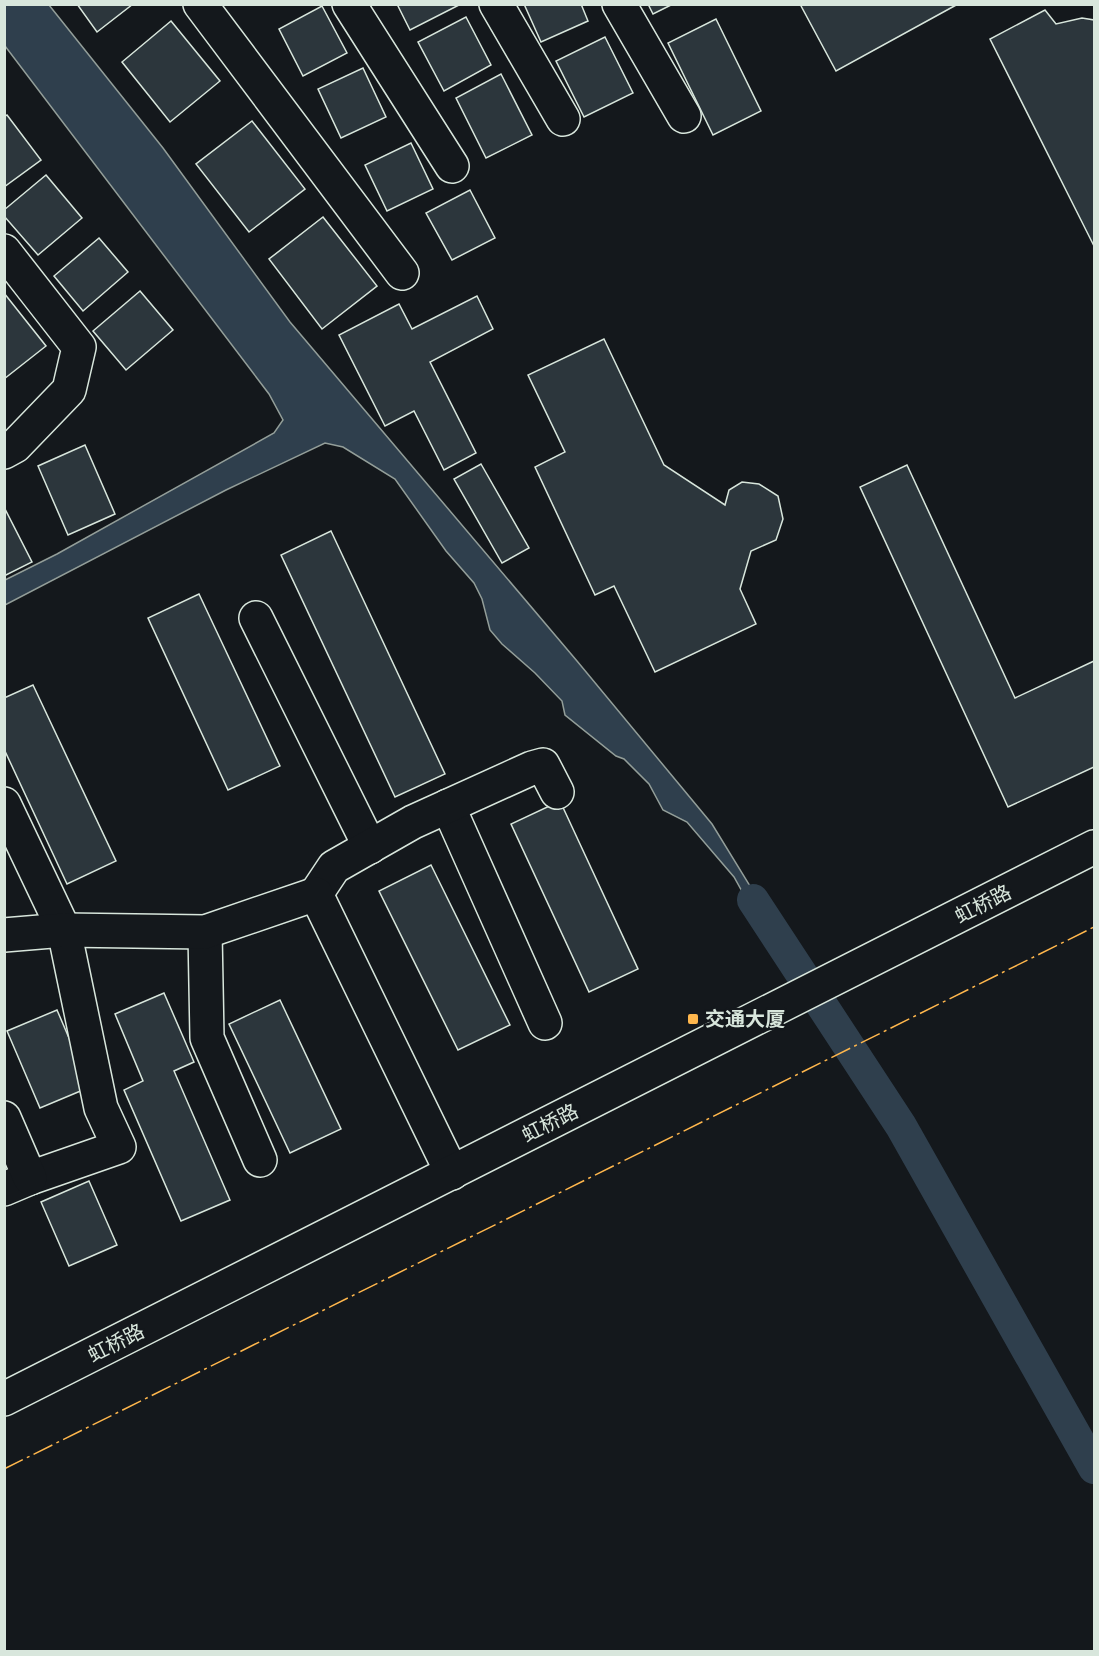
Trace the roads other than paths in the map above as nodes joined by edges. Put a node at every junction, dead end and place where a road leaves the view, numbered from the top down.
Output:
1 (200, 4) edge
2 (349, 4) edge
3 (496, 4) edge
4 (619, 4) edge
5 (684, 116) dead end
6 (562, 119) dead end
7 (452, 166) dead end
8 (4, 251) edge
9 (402, 273) dead end
10 (4, 452) edge
11 (256, 618) dead end
12 (557, 792) dead end
13 (4, 804) edge
14 (448, 806) junction
15 (370, 847) junction
16 (1095, 847) edge
17 (316, 894) junction
18 (64, 930) junction
19 (205, 932) junction
20 (4, 935) edge
21 (545, 1023) dead end
22 (4, 1118) edge
23 (260, 1160) dead end
24 (452, 1173) junction
25 (17, 1183) edge
26 (4, 1399) edge

1 - 9 street
2 - 7 street
3 - 6 street
4 - 5 street
8 - 10 street
11 - 15 street
12 - 14 street
13 - 18 street
14 - 15 street
14 - 21 street
15 - 17 street
16 - 24 street, 虹桥路
17 - 19 street
17 - 24 street
18 - 19 street
18 - 20 street
18 - 25 street
19 - 23 street
22 - 25 street
24 - 26 street, 虹桥路

